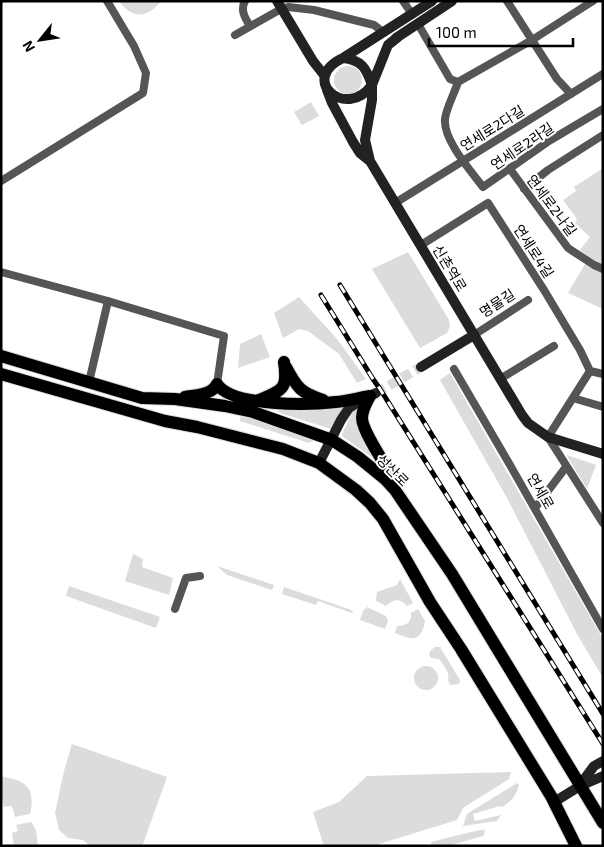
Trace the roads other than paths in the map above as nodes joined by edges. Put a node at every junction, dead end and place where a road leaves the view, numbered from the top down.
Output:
1 (107, 1) edge
2 (244, 1) edge
3 (403, 1) edge
4 (432, 1) edge
5 (452, 1) edge
6 (507, 1) edge
7 (593, 1) edge
8 (279, 5) edge
9 (412, 14) junction
10 (418, 24) junction
11 (250, 26) junction
12 (386, 30) junction
13 (235, 35) dead end
14 (532, 40) junction
15 (343, 58) junction
16 (603, 74) edge
17 (324, 75) junction
18 (458, 82) junction
19 (372, 84) junction
20 (327, 90) junction
21 (571, 94) junction
22 (603, 109) edge
23 (603, 135) edge
24 (462, 161) junction
25 (370, 162) junction
26 (510, 169) junction
27 (1, 181) edge
28 (524, 189) junction
29 (395, 203) junction
30 (420, 246) junction
31 (603, 269) edge
32 (1, 272) edge
33 (528, 300) dead end
34 (108, 301) junction
35 (474, 335) junction
36 (554, 346) dead end
37 (1, 356) edge
38 (421, 367) tunnel mouth
39 (454, 369) dead end
40 (590, 371) junction
41 (1, 374) edge
42 (603, 374) edge
43 (500, 379) junction
44 (89, 382) junction
45 (217, 384) junction
46 (373, 394) junction
47 (573, 398) junction
48 (174, 399) junction
49 (256, 402) junction
50 (330, 403) junction
51 (225, 406) junction
52 (603, 407) edge
53 (548, 437) junction
54 (332, 440) junction
55 (603, 454) edge
56 (319, 463) junction
57 (566, 467) junction
58 (535, 508) junction
59 (416, 521) junction
60 (603, 523) edge
61 (200, 576) dead end
62 (175, 609) dead end
63 (603, 629) edge
64 (603, 761) edge
65 (603, 776) edge
66 (580, 786) junction
67 (554, 802) junction
68 (603, 823) edge
69 (576, 846) edge

1 - 27 street
2 - 11 street
3 - 9 street
4 - 9 main road
5 - 10 main road, 신촌역로
6 - 14 street
7 - 14 street
8 - 11 street
8 - 12 street
8 - 17 main road
9 - 12 main road
10 - 18 street
10 - 19 main road, 신촌역로
11 - 13 street
12 - 15 main road
14 - 18 street
14 - 21 street
15 - 17 main road
15 - 19 main road
16 - 21 street, 연세로2다길
17 - 20 main road
18 - 24 street
19 - 20 main road
19 - 25 main road, 신촌역로
20 - 25 main road, 신촌역로
21 - 24 street, 연세로2다길
22 - 26 street, 연세로2라길
23 - 28 street
24 - 26 street, 연세로2라길
24 - 29 street, 연세로2다길
25 - 29 main road, 신촌역로
26 - 28 street, 연세로2나길
28 - 31 street, 연세로2나길
29 - 30 main road, 신촌역로
30 - 35 main road, 신촌역로
30 - 40 street, 연세로4길
32 - 34 street
33 - 35 street, 명물길
34 - 44 street
34 - 45 street
35 - 38 main road
35 - 43 main road, 명물길
36 - 43 street
37 - 44 main road, 성산로
39 - 58 street, 연세로
40 - 42 street
40 - 47 street
41 - 56 main road
43 - 53 main road, 명물길
44 - 48 main road, 성산로
45 - 48 main road
45 - 49 main road
46 - 50 main road
46 - 54 main road
46 - 59 main road
47 - 52 street
47 - 53 street
48 - 51 main road, 성산로
49 - 50 main road
49 - 50 main road
49 - 51 main road
51 - 54 main road, 성산로
53 - 55 main road, 명물길
53 - 57 street
54 - 56 main road
54 - 59 main road, 성산로
56 - 67 main road
57 - 58 street
57 - 60 street
58 - 63 street, 연세로
59 - 66 main road, 성산로
61 - 62 street
64 - 66 main road
65 - 66 main road
66 - 67 main road
66 - 68 main road, 성산로
67 - 69 main road

